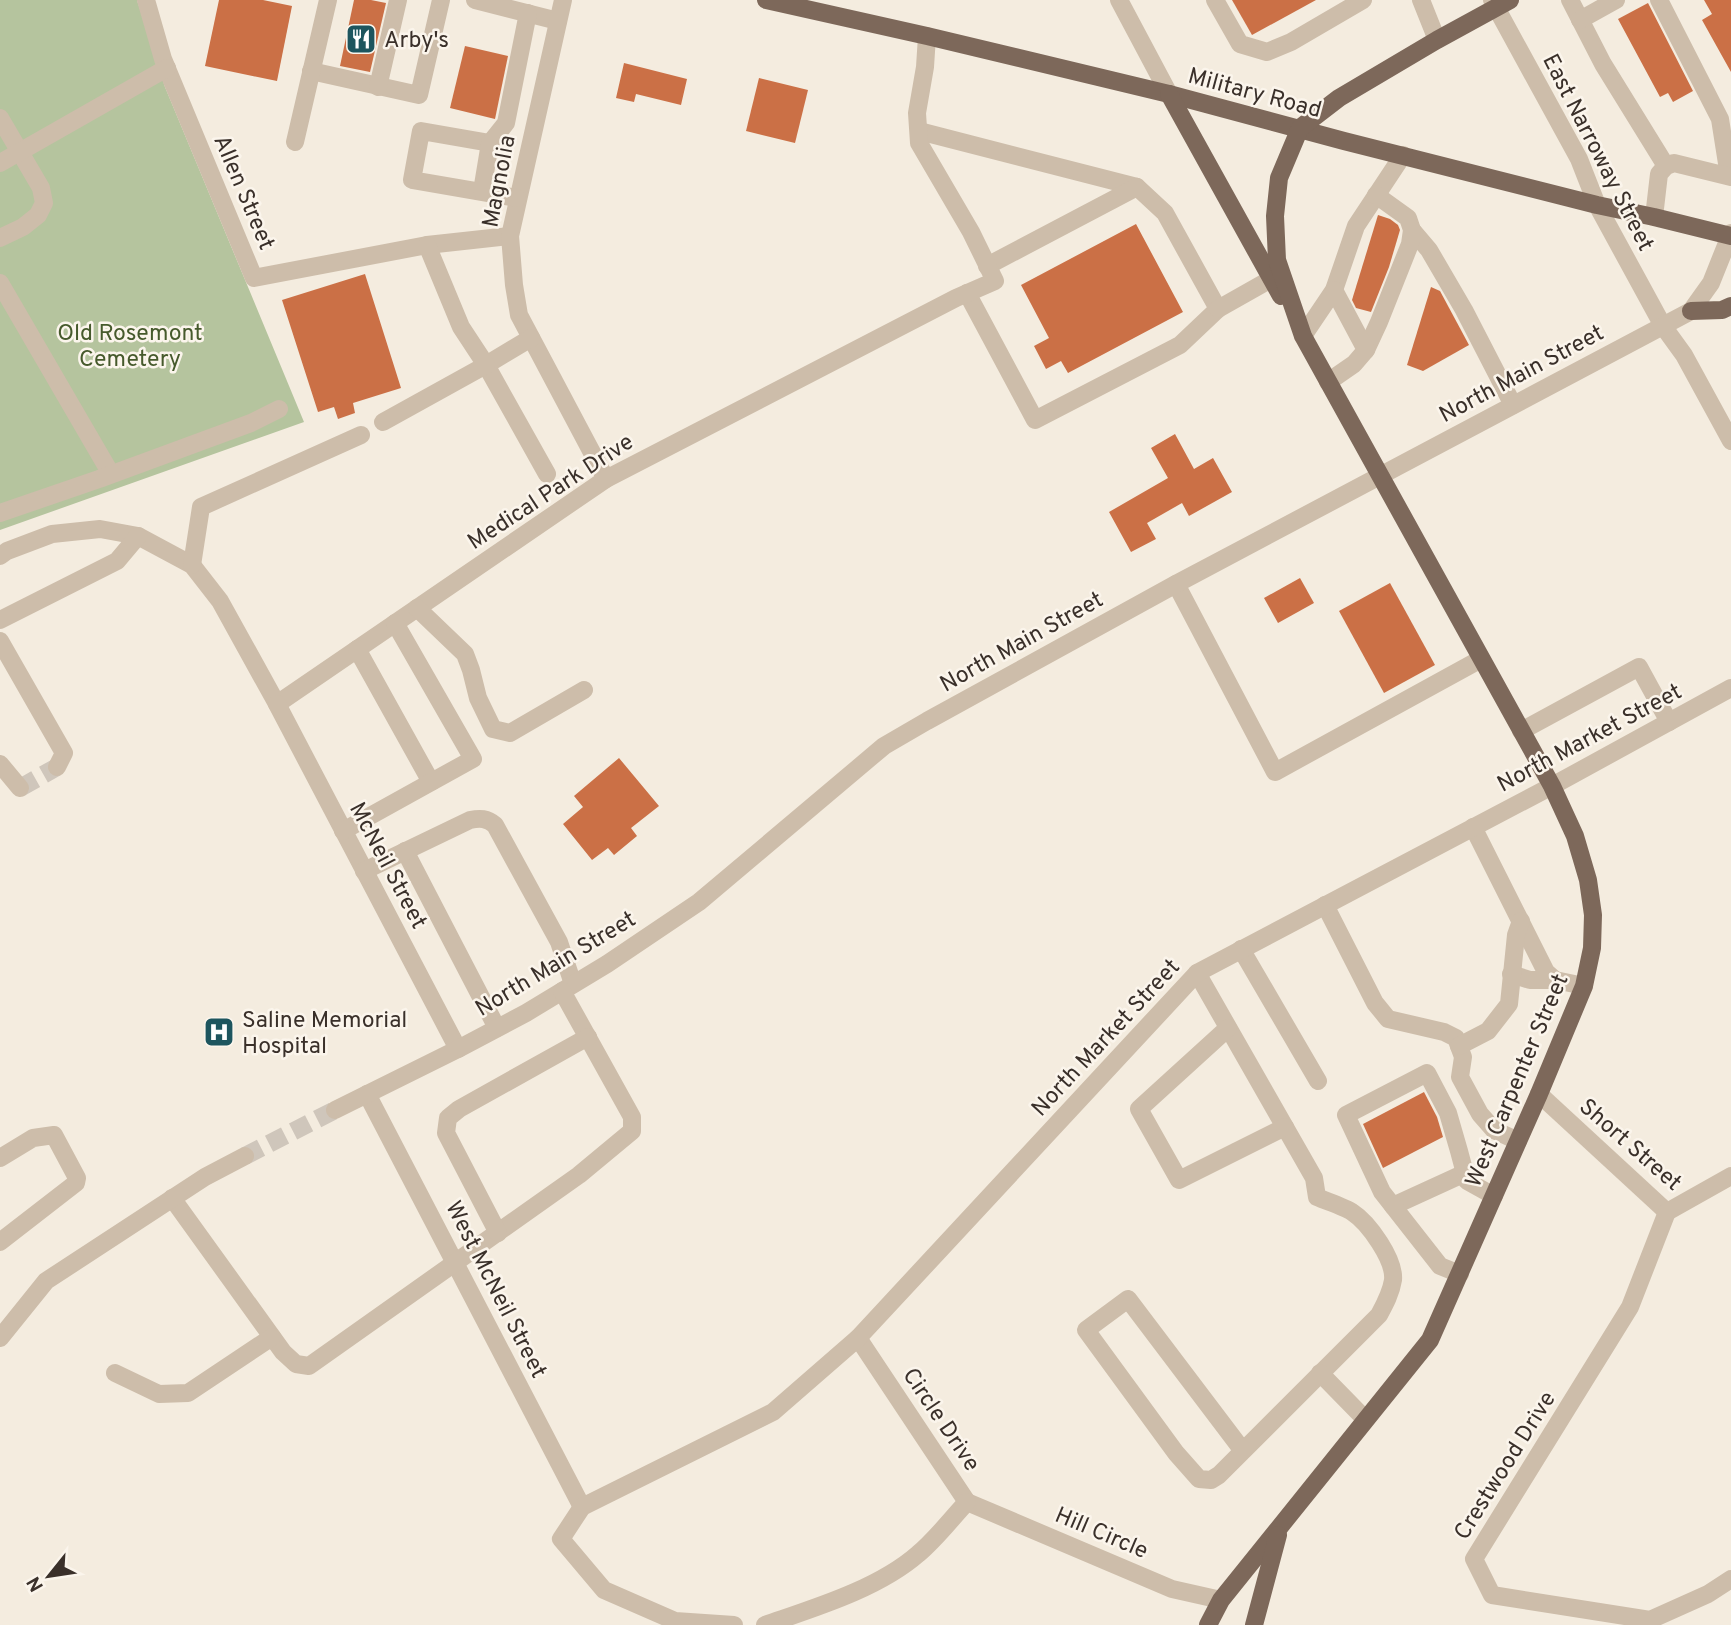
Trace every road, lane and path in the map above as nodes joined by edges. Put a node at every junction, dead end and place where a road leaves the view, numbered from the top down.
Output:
1 (146, 0) edge
2 (328, 0) edge
3 (398, 0) edge
4 (441, 0) edge
5 (475, 0) edge
6 (563, 0) edge
7 (766, 0) edge
8 (1119, 0) edge
9 (1215, 0) edge
10 (1363, 0) edge
11 (1421, 0) edge
12 (1570, 0) edge
13 (1616, 0) edge
14 (1659, 0) edge
15 (1500, 3) edge
16 (802, 4) edge
17 (528, 13) junction
18 (1580, 20) junction
19 (558, 21) junction
20 (927, 36) junction
21 (1437, 40) junction
22 (167, 68) junction
23 (311, 71) junction
24 (378, 87) junction
25 (1168, 94) junction
26 (0, 117) edge
27 (1300, 128) junction
28 (919, 131) junction
29 (295, 142) dead end
30 (490, 143) junction
31 (20, 152) junction
32 (1403, 155) junction
33 (0, 163) edge
34 (1666, 166) junction
35 (1730, 176) edge
36 (1138, 187) junction
37 (482, 191) junction
38 (1376, 195) junction
39 (517, 198) junction
40 (1597, 205) junction
41 (1654, 217) junction
42 (1412, 230) junction
43 (1731, 234) edge
44 (510, 236) junction
45 (0, 238) edge
46 (427, 244) junction
47 (988, 266) junction
48 (1271, 279) junction
49 (0, 284) edge
50 (1334, 290) junction
51 (967, 293) junction
52 (1731, 306) edge
53 (1218, 309) junction
54 (1692, 311) junction
55 (1663, 326) junction
56 (1303, 336) junction
57 (531, 338) junction
58 (1366, 350) junction
59 (486, 365) junction
60 (1328, 382) junction
61 (1513, 405) junction
62 (279, 409) dead end
63 (383, 422) dead end
64 (361, 435) dead end
65 (1731, 441) edge
66 (111, 474) junction
67 (547, 474) dead end
68 (1379, 475) junction
69 (606, 479) junction
70 (0, 513) edge
71 (138, 536) junction
72 (0, 556) edge
73 (191, 565) junction
74 (1176, 584) junction
75 (417, 608) junction
76 (0, 620) edge
77 (395, 623) junction
78 (0, 641) edge
79 (357, 649) junction
80 (1481, 659) junction
81 (1731, 688) edge
82 (583, 690) dead end
83 (277, 704) junction
84 (1668, 722) junction
85 (1521, 731) junction
86 (0, 764) edge
87 (57, 767) dead end
88 (431, 782) junction
89 (1552, 786) junction
90 (20, 788) dead end
91 (1473, 827) junction
92 (343, 831) junction
93 (405, 851) junction
94 (364, 871) junction
95 (1325, 905) junction
96 (1521, 921) junction
97 (1241, 949) junction
98 (1197, 973) junction
99 (1511, 974) junction
100 (1555, 980) junction
101 (1584, 986) junction
102 (568, 988) junction
103 (497, 1028) junction
104 (1228, 1028) junction
105 (588, 1037) junction
106 (1459, 1046) junction
107 (458, 1049) junction
108 (1318, 1081) dead end
109 (367, 1094) junction
110 (1539, 1094) junction
111 (335, 1110) tunnel mouth
112 (1285, 1127) junction
113 (1518, 1141) junction
114 (245, 1156) tunnel mouth
115 (0, 1158) edge
116 (1465, 1173) junction
117 (1731, 1176) edge
118 (1494, 1196) junction
119 (173, 1198) junction
120 (1393, 1206) junction
121 (1667, 1212) junction
122 (498, 1233) junction
123 (0, 1242) edge
124 (456, 1264) junction
125 (1460, 1274) junction
126 (2, 1330) edge
127 (272, 1336) junction
128 (858, 1338) junction
129 (115, 1373) dead end
130 (1320, 1373) junction
131 (1365, 1419) junction
132 (1243, 1451) junction
133 (967, 1502) junction
134 (582, 1507) junction
135 (1280, 1528) junction
136 (1731, 1579) edge
137 (1221, 1600) junction
138 (734, 1625) edge
139 (765, 1625) edge
140 (1192, 1625) edge
141 (1208, 1625) edge
142 (1254, 1625) edge

1 - 22 street, Allen Street
2 - 23 street
3 - 24 street
4 - 24 street
5 - 17 street
6 - 19 street, Magnolia
7 - 16 main road, Military Road
8 - 25 street
9 - 10 street
11 - 21 street
12 - 18 street
13 - 18 street
14 - 35 street
15 - 21 main road
15 - 40 street, East Narroway Street
16 - 20 main road, Military Road
17 - 19 street
17 - 30 street
18 - 34 street
19 - 39 street, Magnolia
20 - 25 main road, Military Road
20 - 28 street
21 - 27 main road
22 - 31 street
22 - 46 street, Allen Street
23 - 24 street
23 - 29 street
25 - 27 main road, Military Road
25 - 48 main road
26 - 31 street
27 - 32 main road, Military Road
27 - 56 main road
28 - 36 street
28 - 47 street
30 - 37 street
30 - 37 street
31 - 33 street
31 - 45 street
32 - 38 street
32 - 40 main road, Military Road
34 - 35 street
34 - 41 street
36 - 47 street
36 - 53 street
37 - 39 street
38 - 42 street
38 - 50 street
39 - 44 street, Magnolia
40 - 41 main road, Military Road
40 - 55 street, East Narroway Street
41 - 43 main road, Military Road
42 - 58 street
42 - 61 street
43 - 54 street, North Main Street
44 - 46 street, Allen Street
44 - 57 street, Magnolia
46 - 59 street
47 - 51 street, Medical Park Drive
48 - 53 street
48 - 56 main road
49 - 66 street
50 - 56 street
50 - 58 street
51 - 53 street
51 - 69 street, Medical Park Drive
52 - 54 main road
54 - 55 street, North Main Street
55 - 61 street, North Main Street
55 - 65 street, East Narroway Street
56 - 60 main road, West Carpenter Street
57 - 59 street
57 - 69 street, Magnolia
58 - 60 street
59 - 63 street
59 - 67 street
60 - 68 main road, West Carpenter Street
61 - 68 street, North Main Street
62 - 66 street
64 - 73 street
66 - 70 street
68 - 74 street, North Main Street
68 - 80 main road, West Carpenter Street
69 - 75 street, Medical Park Drive
71 - 72 street
71 - 73 street
71 - 76 street
73 - 83 street
74 - 80 street
74 - 102 street, North Main Street
75 - 77 street, Medical Park Drive
75 - 82 street
77 - 79 street, Medical Park Drive
77 - 88 street
78 - 87 street
79 - 83 street, Medical Park Drive
79 - 88 street
80 - 85 main road, West Carpenter Street
81 - 84 street, North Market Street
83 - 92 street, McNeil Street
84 - 85 street
84 - 89 street, North Market Street
85 - 89 main road, West Carpenter Street
86 - 90 street
88 - 92 street
89 - 91 street, North Market Street
89 - 101 main road, West Carpenter Street
91 - 95 street, North Market Street
91 - 96 street
92 - 94 street, McNeil Street
93 - 94 street
93 - 102 street
93 - 103 street
94 - 107 street, McNeil Street
95 - 97 street, North Market Street
95 - 106 street
96 - 99 street
96 - 100 street
97 - 98 street, North Market Street
97 - 108 street
98 - 104 street
98 - 128 street, North Market Street
99 - 100 street
99 - 106 street
100 - 101 street
101 - 110 main road, West Carpenter Street
102 - 103 street, North Main Street
102 - 105 street
103 - 107 street, North Main Street
104 - 112 street
104 - 112 street
105 - 122 street
105 - 122 street
106 - 113 street
107 - 109 street, North Main Street
109 - 111 street, North Main Street
109 - 124 street, West McNeil Street
110 - 113 main road, West Carpenter Street
110 - 121 street, Short Street
112 - 130 street
113 - 118 main road, West Carpenter Street
114 - 119 street
115 - 123 street
116 - 118 street
116 - 120 street
116 - 120 street
117 - 121 street, Short Street
118 - 125 main road, West Carpenter Street
119 - 126 street
119 - 127 street
120 - 125 street
121 - 136 street, Crestwood Drive
122 - 124 street
124 - 127 street
124 - 134 street, West McNeil Street
125 - 131 main road, West Carpenter Street
127 - 129 street
128 - 133 street, Circle Drive
128 - 134 street, North Market Street
130 - 131 street
130 - 132 street
131 - 135 main road, West Carpenter Street
132 - 132 street
133 - 137 street, Hill Circle
133 - 139 street, Circle Drive
134 - 138 street
135 - 137 main road, West Carpenter Street
135 - 142 main road
137 - 140 main road
137 - 141 main road, West Carpenter Street

